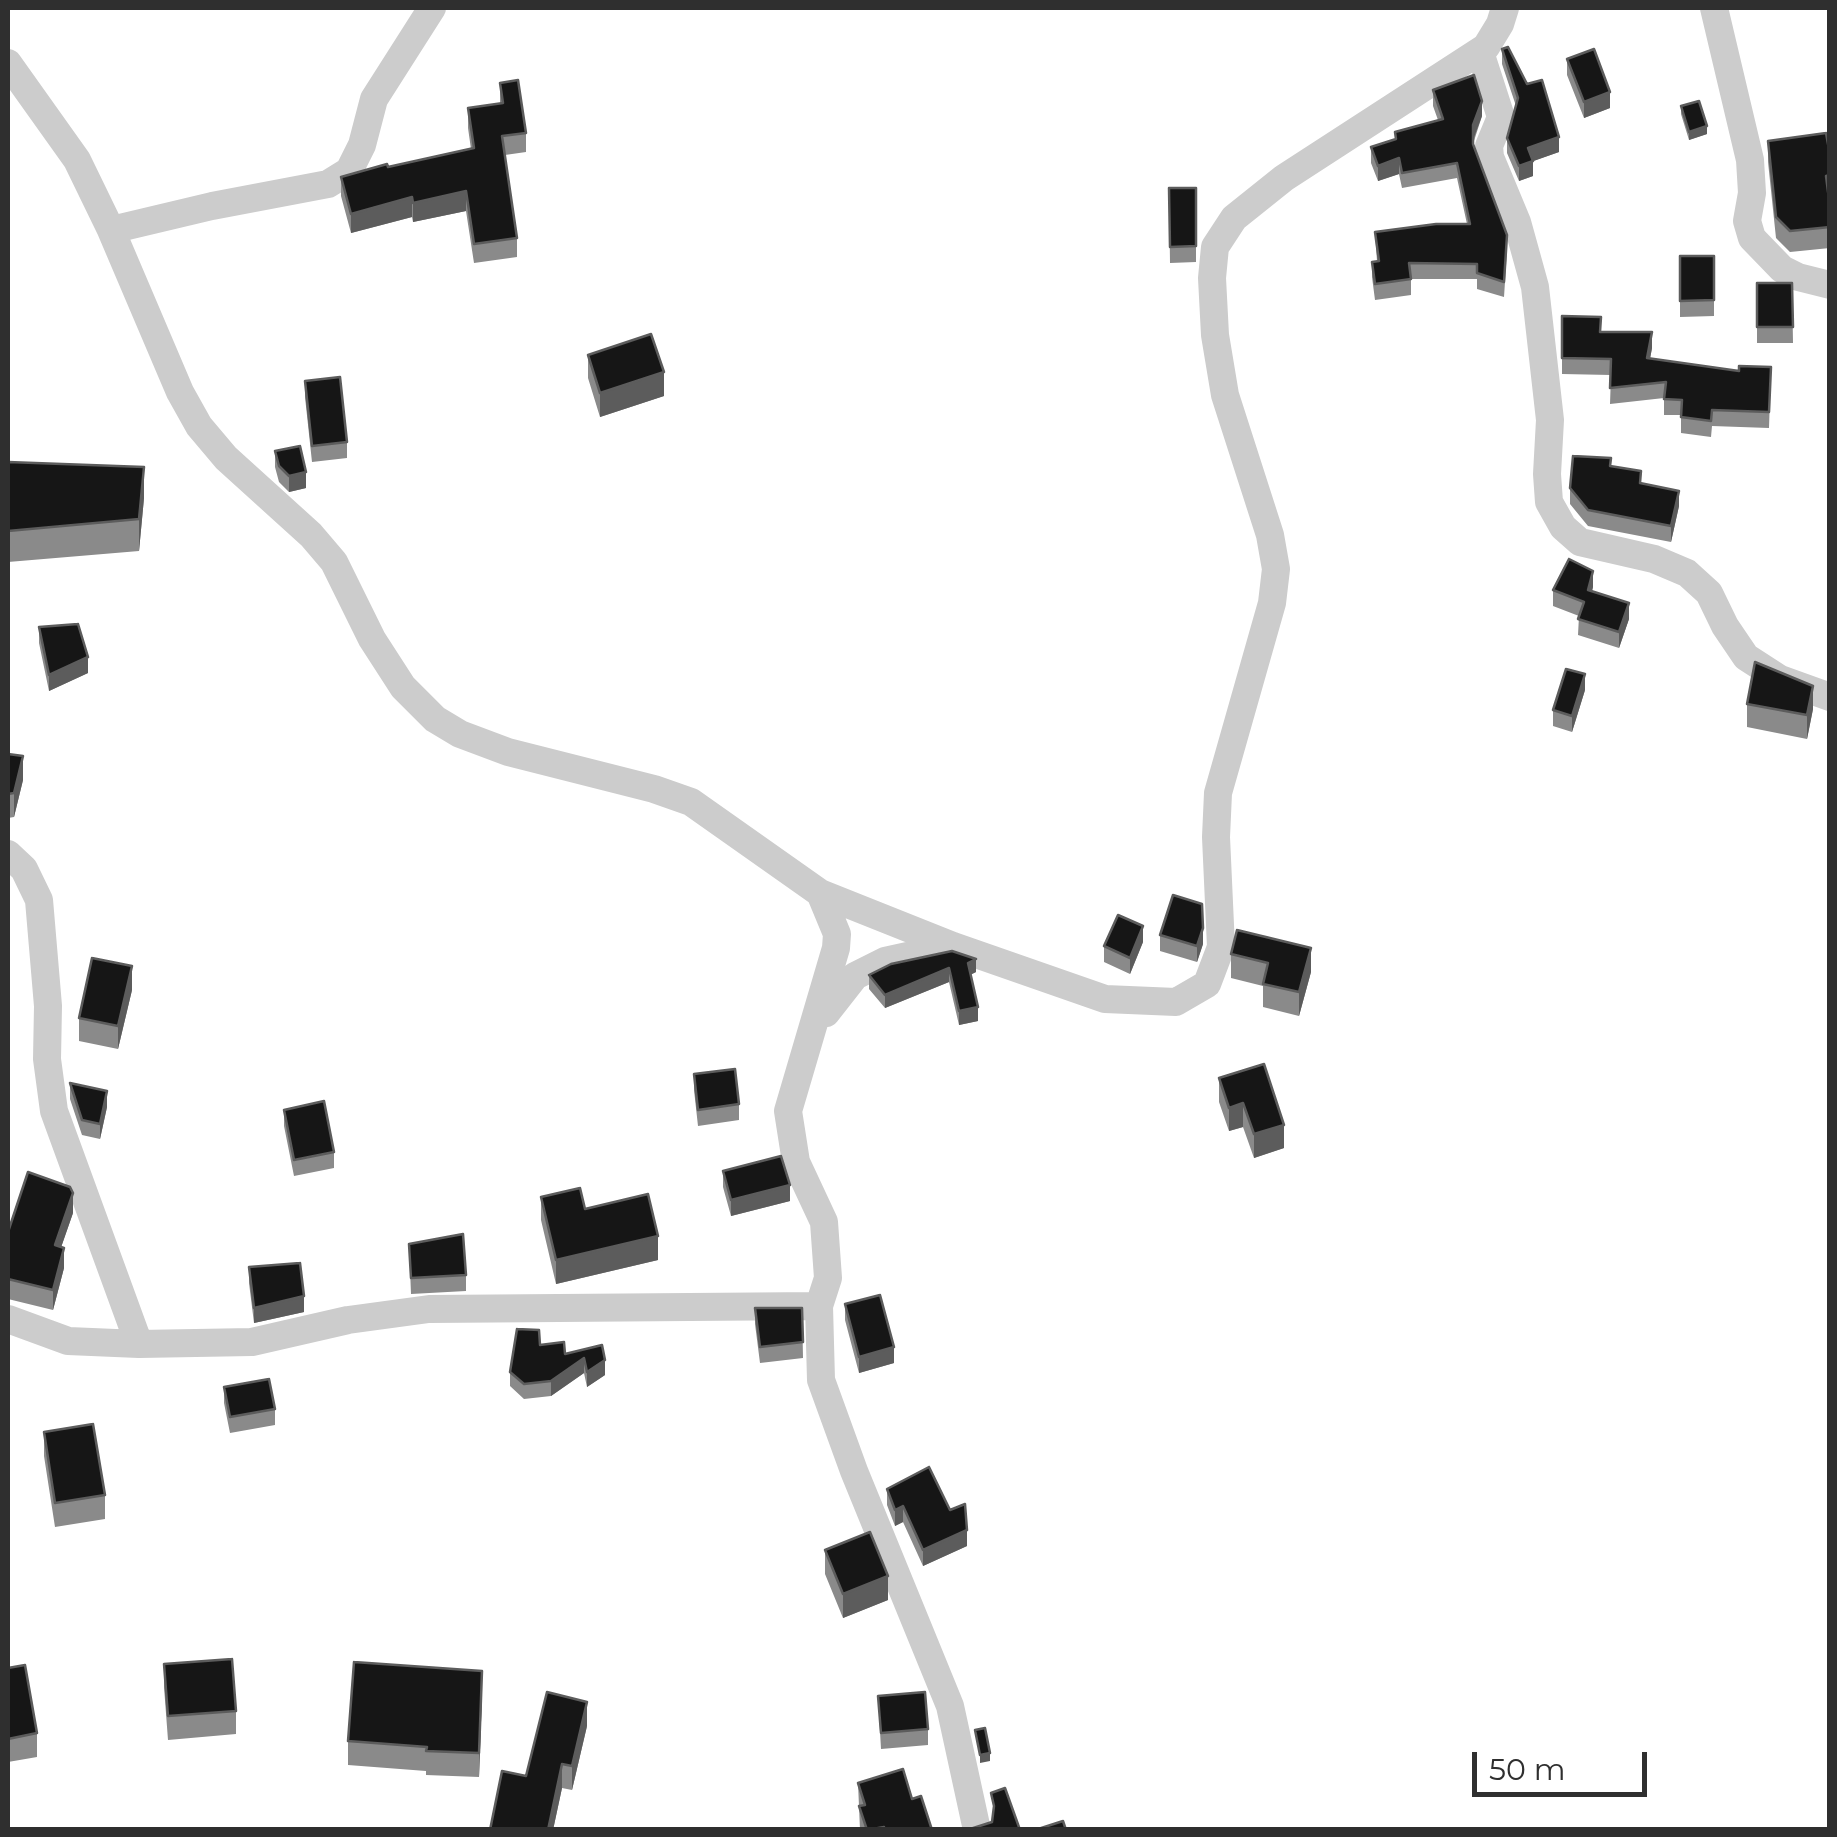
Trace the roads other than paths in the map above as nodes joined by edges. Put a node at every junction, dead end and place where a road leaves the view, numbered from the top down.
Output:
1 (432, 8) edge
2 (1505, 8) edge
3 (1714, 8) edge
4 (1480, 52) junction
5 (8, 62) edge
6 (112, 230) junction
7 (1830, 285) edge
8 (1830, 697) edge
9 (8, 854) edge
10 (820, 894) junction
11 (953, 946) junction
12 (809, 1040) junction
13 (818, 1306) junction
14 (8, 1319) edge
15 (138, 1344) junction
16 (978, 1830) edge

1 - 6 street
2 - 4 street
3 - 7 street
4 - 8 street
4 - 11 street
5 - 6 street
6 - 10 street
9 - 15 street
10 - 11 street
10 - 12 street
11 - 12 street
12 - 13 street
13 - 15 street
13 - 16 street
14 - 15 street

